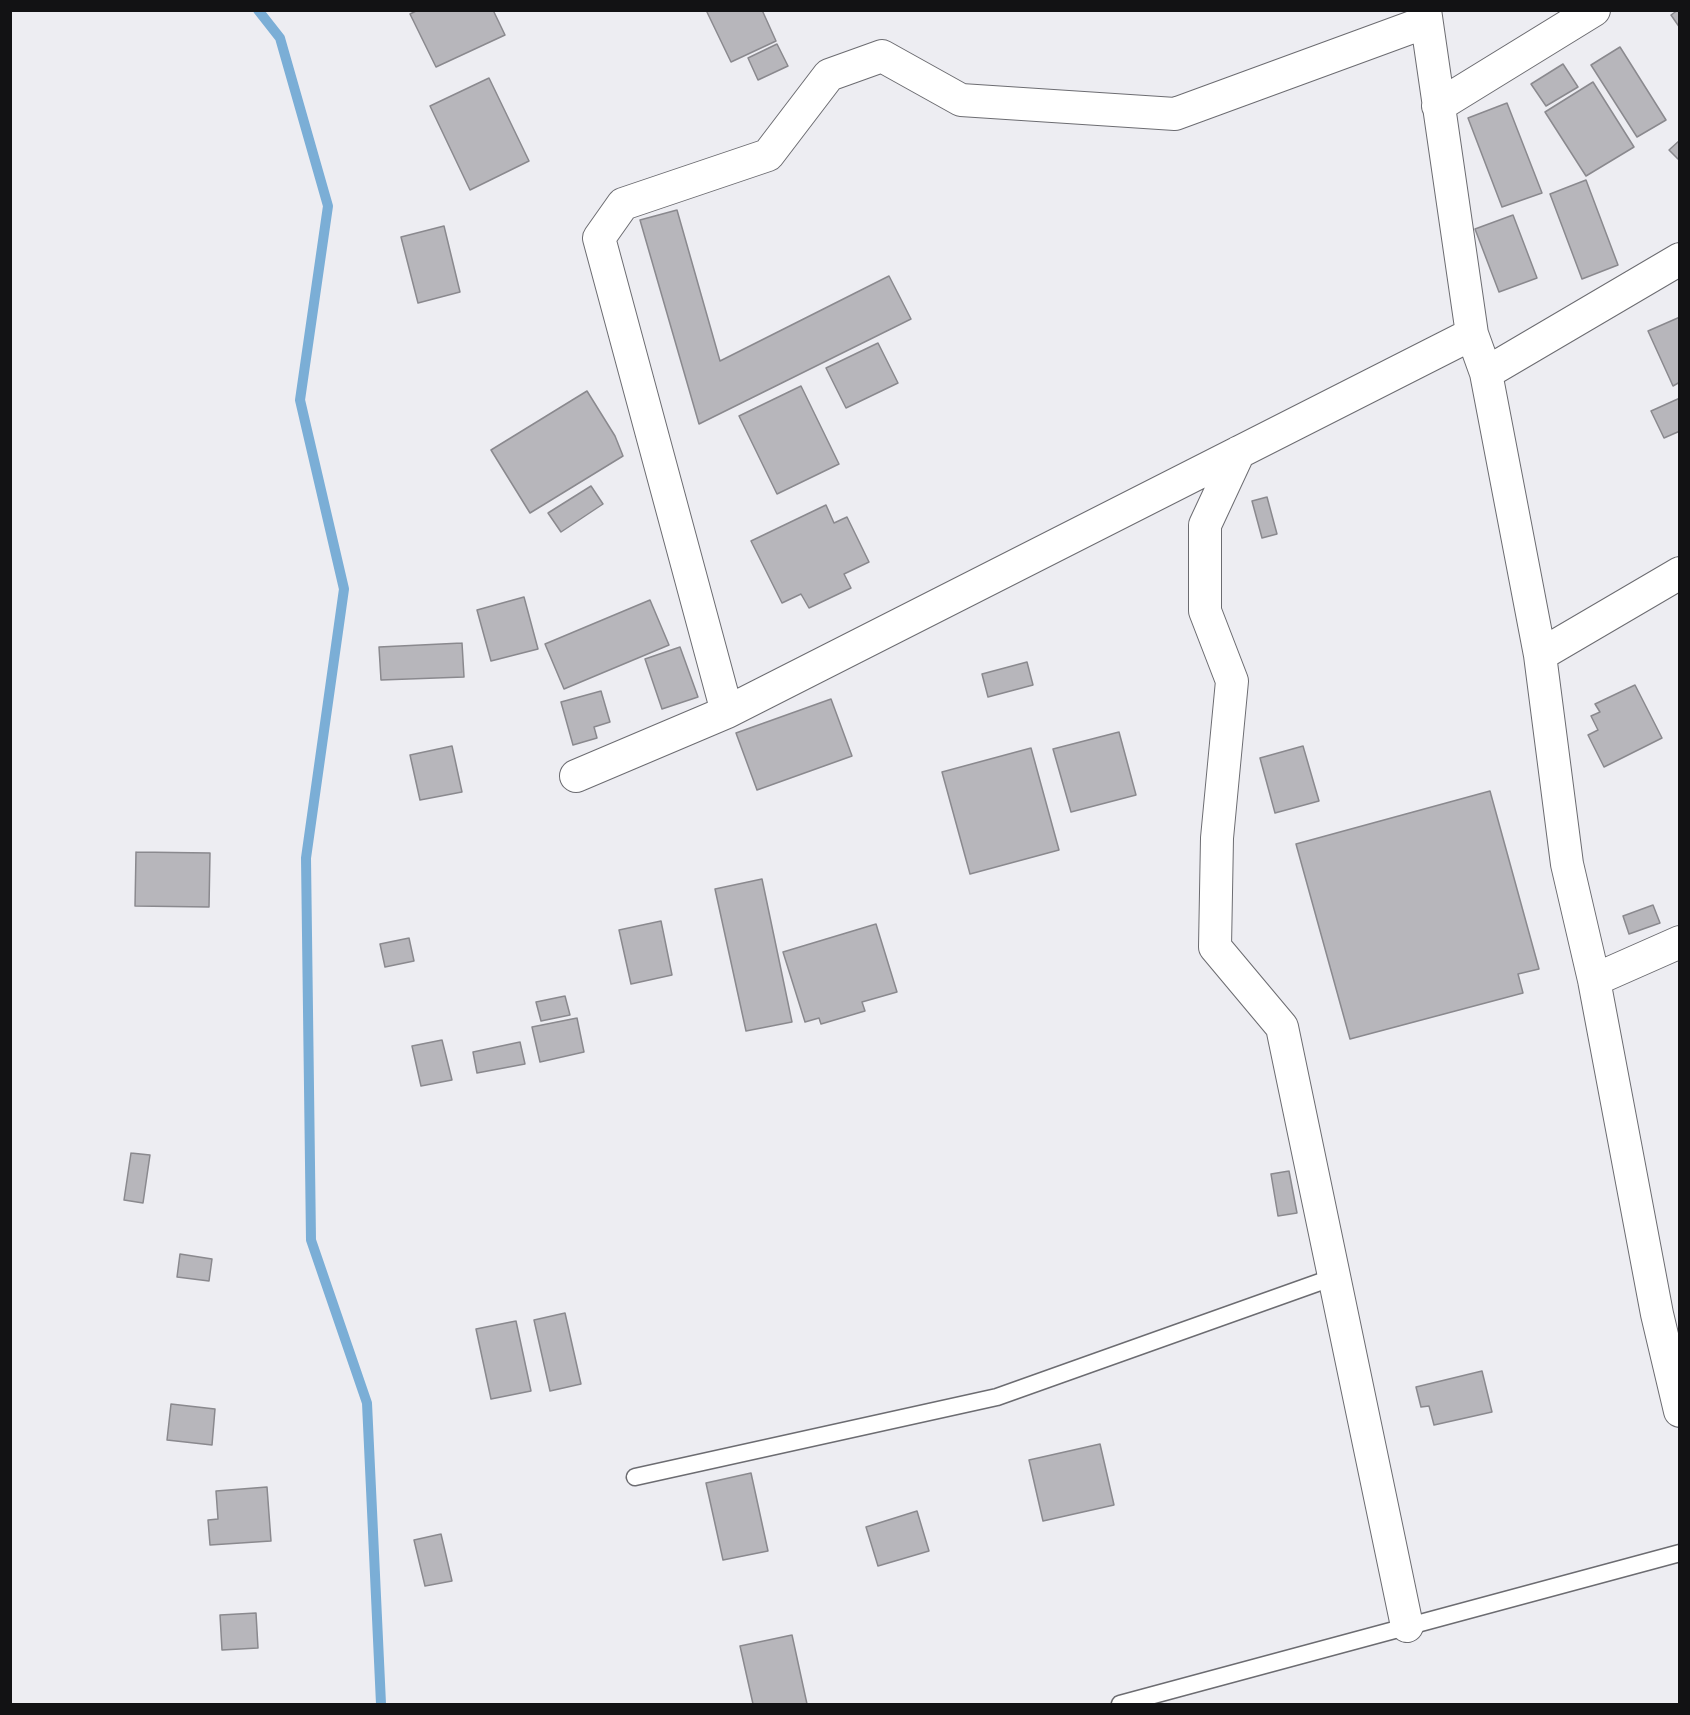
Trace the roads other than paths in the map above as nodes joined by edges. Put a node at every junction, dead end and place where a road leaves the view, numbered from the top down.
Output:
1 (1594, 10) edge
2 (1425, 16) edge
3 (1438, 106) junction
4 (1680, 259) edge
5 (1472, 334) junction
6 (1486, 373) junction
7 (1239, 452) junction
8 (1680, 573) edge
9 (1540, 655) junction
10 (727, 712) junction
11 (576, 776) dead end
12 (1680, 942) edge
13 (1594, 980) junction
14 (1334, 1277) junction
15 (1668, 1308) edge
16 (1680, 1411) edge
17 (635, 1477) dead end
18 (1680, 1553) edge
19 (1407, 1626) junction
20 (1120, 1704) edge

1 - 3 street
2 - 3 street
2 - 10 street
3 - 5 street
4 - 6 street
5 - 6 street
5 - 7 street
6 - 9 street
7 - 10 street
7 - 14 street
8 - 9 street
9 - 13 street
10 - 11 street
12 - 13 street
13 - 15 street
14 - 17 lane
14 - 19 street
15 - 16 street
18 - 19 lane
19 - 20 lane

